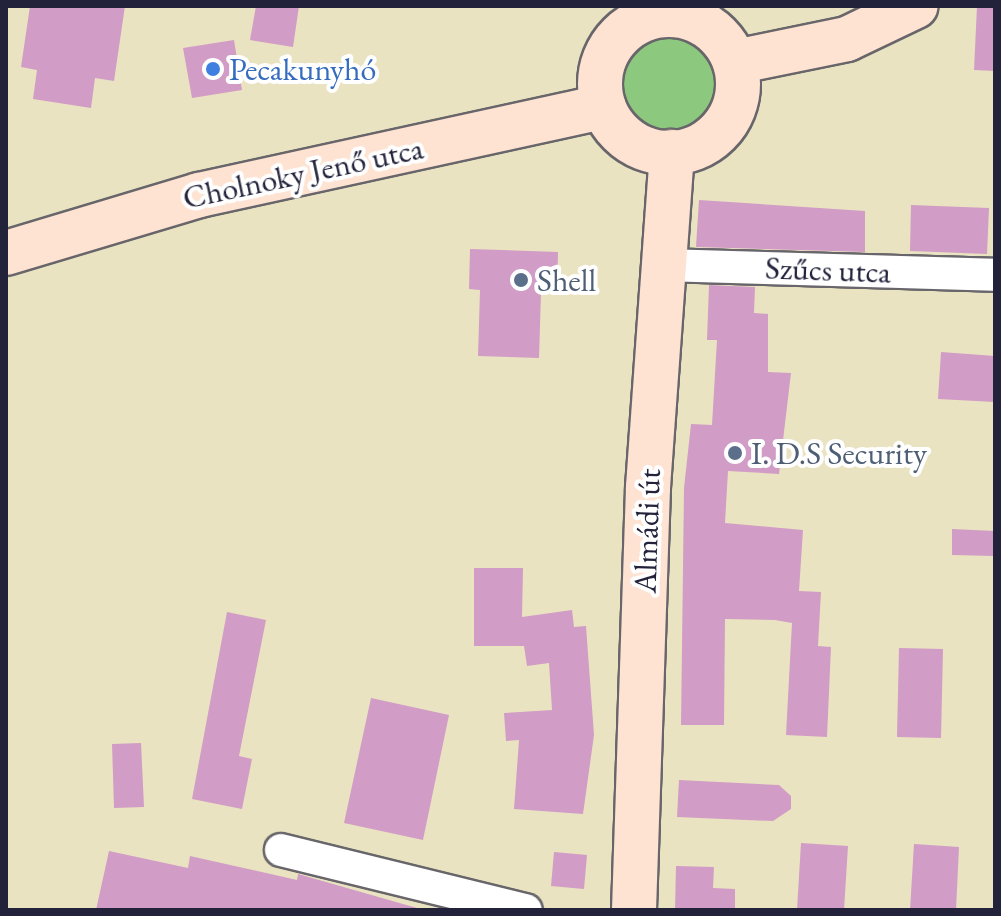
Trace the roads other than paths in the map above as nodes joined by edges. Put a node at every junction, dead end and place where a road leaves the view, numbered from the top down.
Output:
1 (916, 6) edge
2 (683, 11) edge
3 (735, 62) junction
4 (604, 107) junction
5 (672, 152) junction
6 (6, 253) edge
7 (662, 265) junction
8 (995, 275) edge
9 (281, 850) dead end
10 (526, 910) edge
11 (634, 910) edge

1 - 3 street
2 - 3 street
2 - 4 street
3 - 5 street
4 - 5 street
4 - 6 street, Cholnoky Jenő utca
5 - 7 street, Almádi út
7 - 8 street, Szűcs utca
7 - 11 street, Almádi út
9 - 10 street

